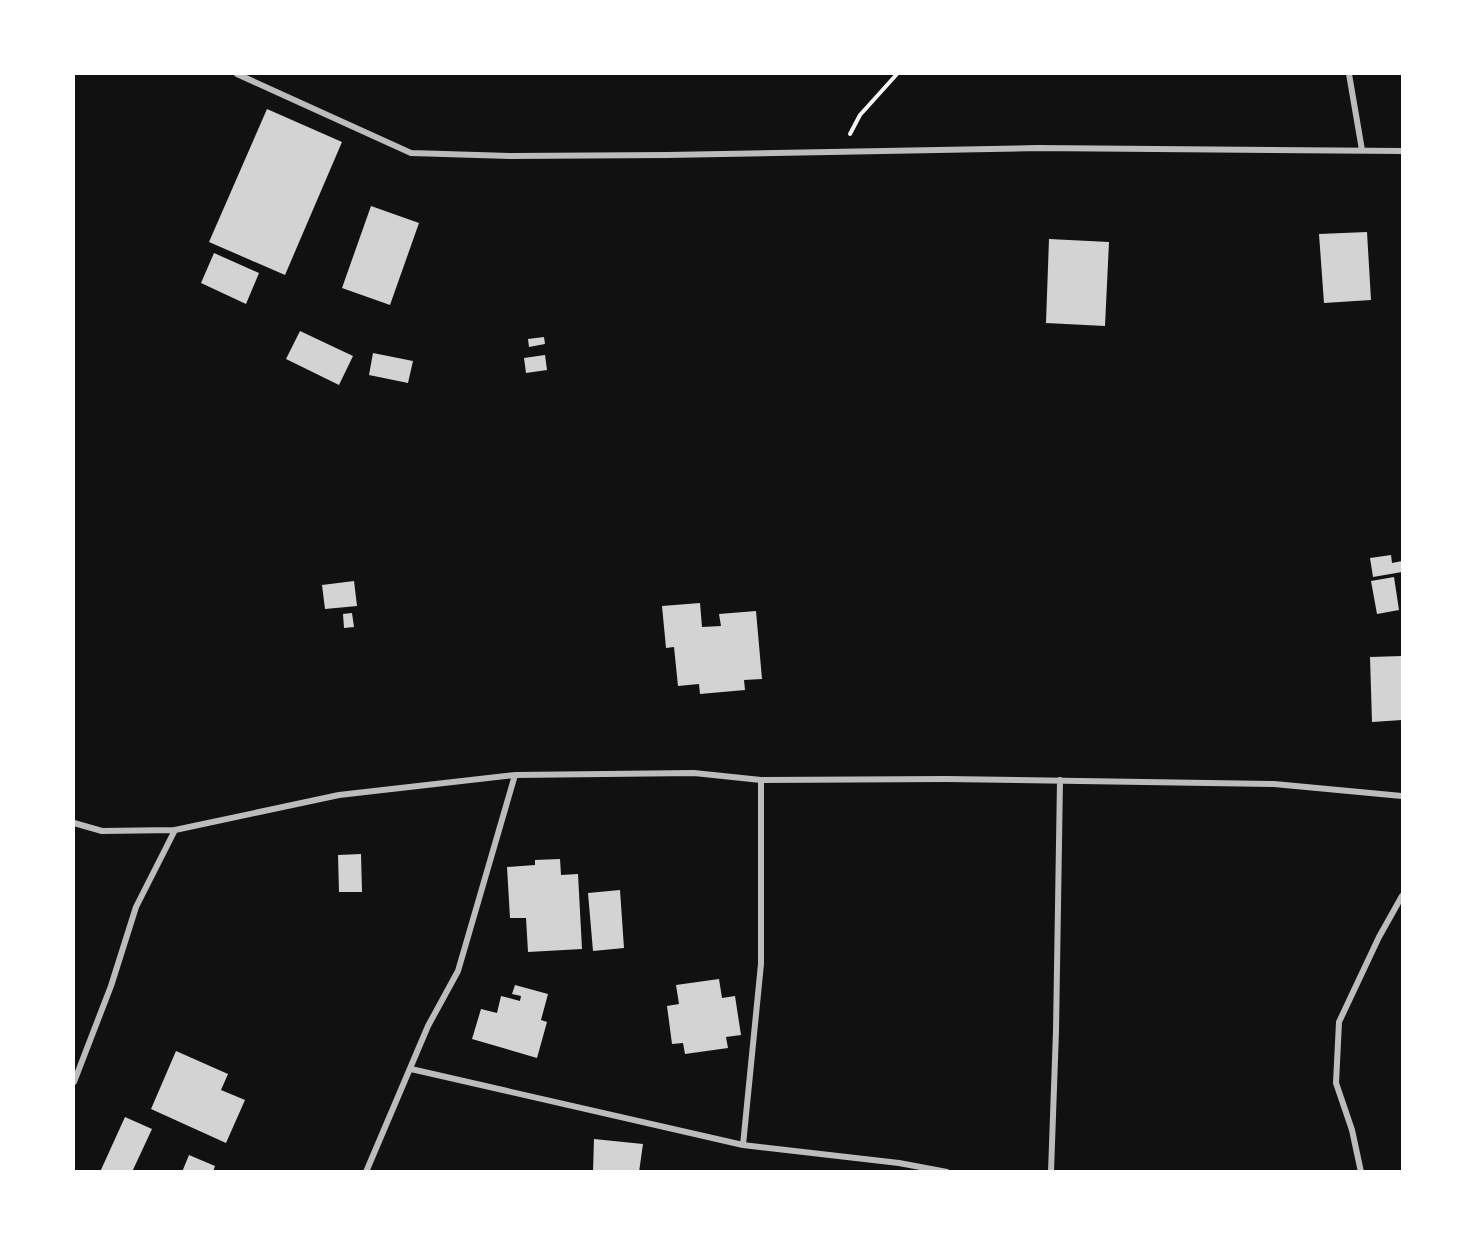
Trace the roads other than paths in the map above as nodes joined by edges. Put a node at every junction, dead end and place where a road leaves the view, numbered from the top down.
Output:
1 (237, 74) edge
2 (1348, 74) edge
3 (1362, 150) junction
4 (1402, 151) edge
5 (515, 775) junction
6 (761, 780) junction
7 (1060, 780) junction
8 (1402, 796) edge
9 (74, 823) edge
10 (175, 830) junction
11 (1402, 896) edge
12 (411, 1069) junction
13 (74, 1082) edge
14 (744, 1145) junction
15 (366, 1172) edge
16 (947, 1172) edge
17 (1051, 1172) edge
18 (1361, 1172) edge

1 - 3 street
2 - 3 street
3 - 4 street
5 - 6 street
5 - 10 street
5 - 12 street
6 - 7 street
6 - 14 street
7 - 8 street
7 - 17 street
9 - 10 street
10 - 13 street
11 - 18 street
12 - 14 street
12 - 15 street
14 - 16 street

